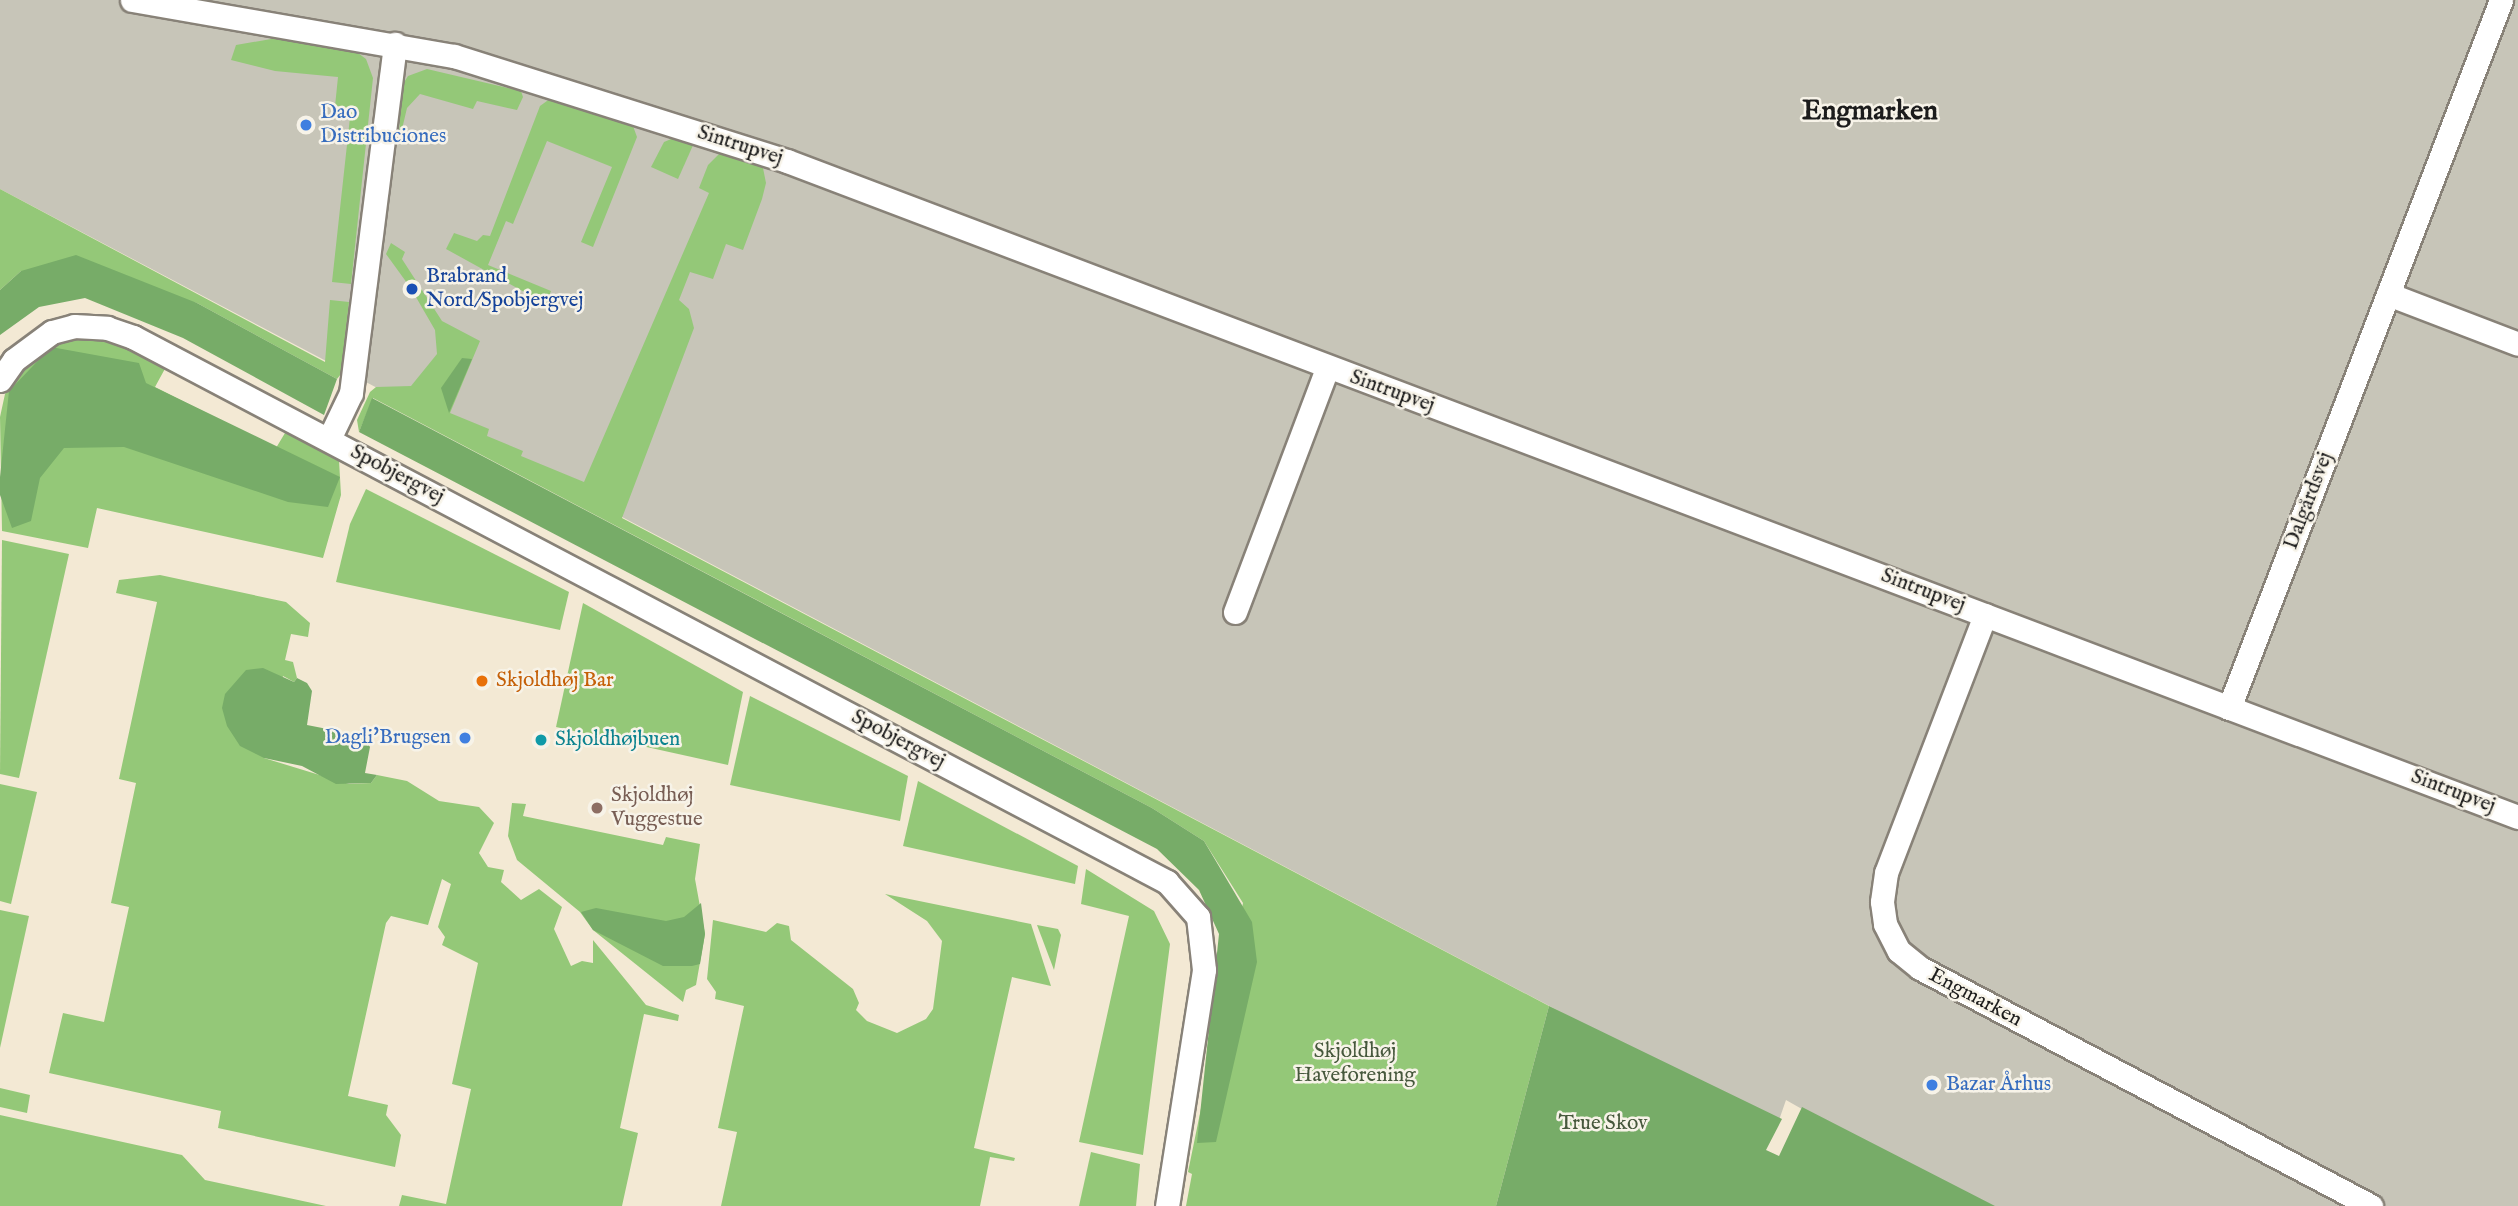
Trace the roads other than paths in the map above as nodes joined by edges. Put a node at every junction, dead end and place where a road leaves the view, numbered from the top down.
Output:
1 (132, 0) edge
2 (2501, 0) edge
3 (395, 44) junction
4 (2388, 294) junction
5 (2518, 344) edge
6 (1327, 368) junction
7 (0, 380) edge
8 (329, 439) junction
9 (1235, 612) dead end
10 (1985, 615) junction
11 (2229, 708) junction
12 (2518, 817) edge
13 (1167, 1206) edge
14 (2371, 1206) edge

1 - 3 street, Sintrupvej
2 - 4 street, Dalgårdsvej
3 - 6 street, Sintrupvej
3 - 8 street, Spobjergvej
4 - 5 street
4 - 11 street, Dalgårdsvej
6 - 9 street, Sintrupvej
6 - 10 street, Sintrupvej
7 - 8 street, Spobjergvej
8 - 13 street, Spobjergvej
10 - 11 street, Sintrupvej
10 - 14 street, Engmarken
11 - 12 street, Sintrupvej

